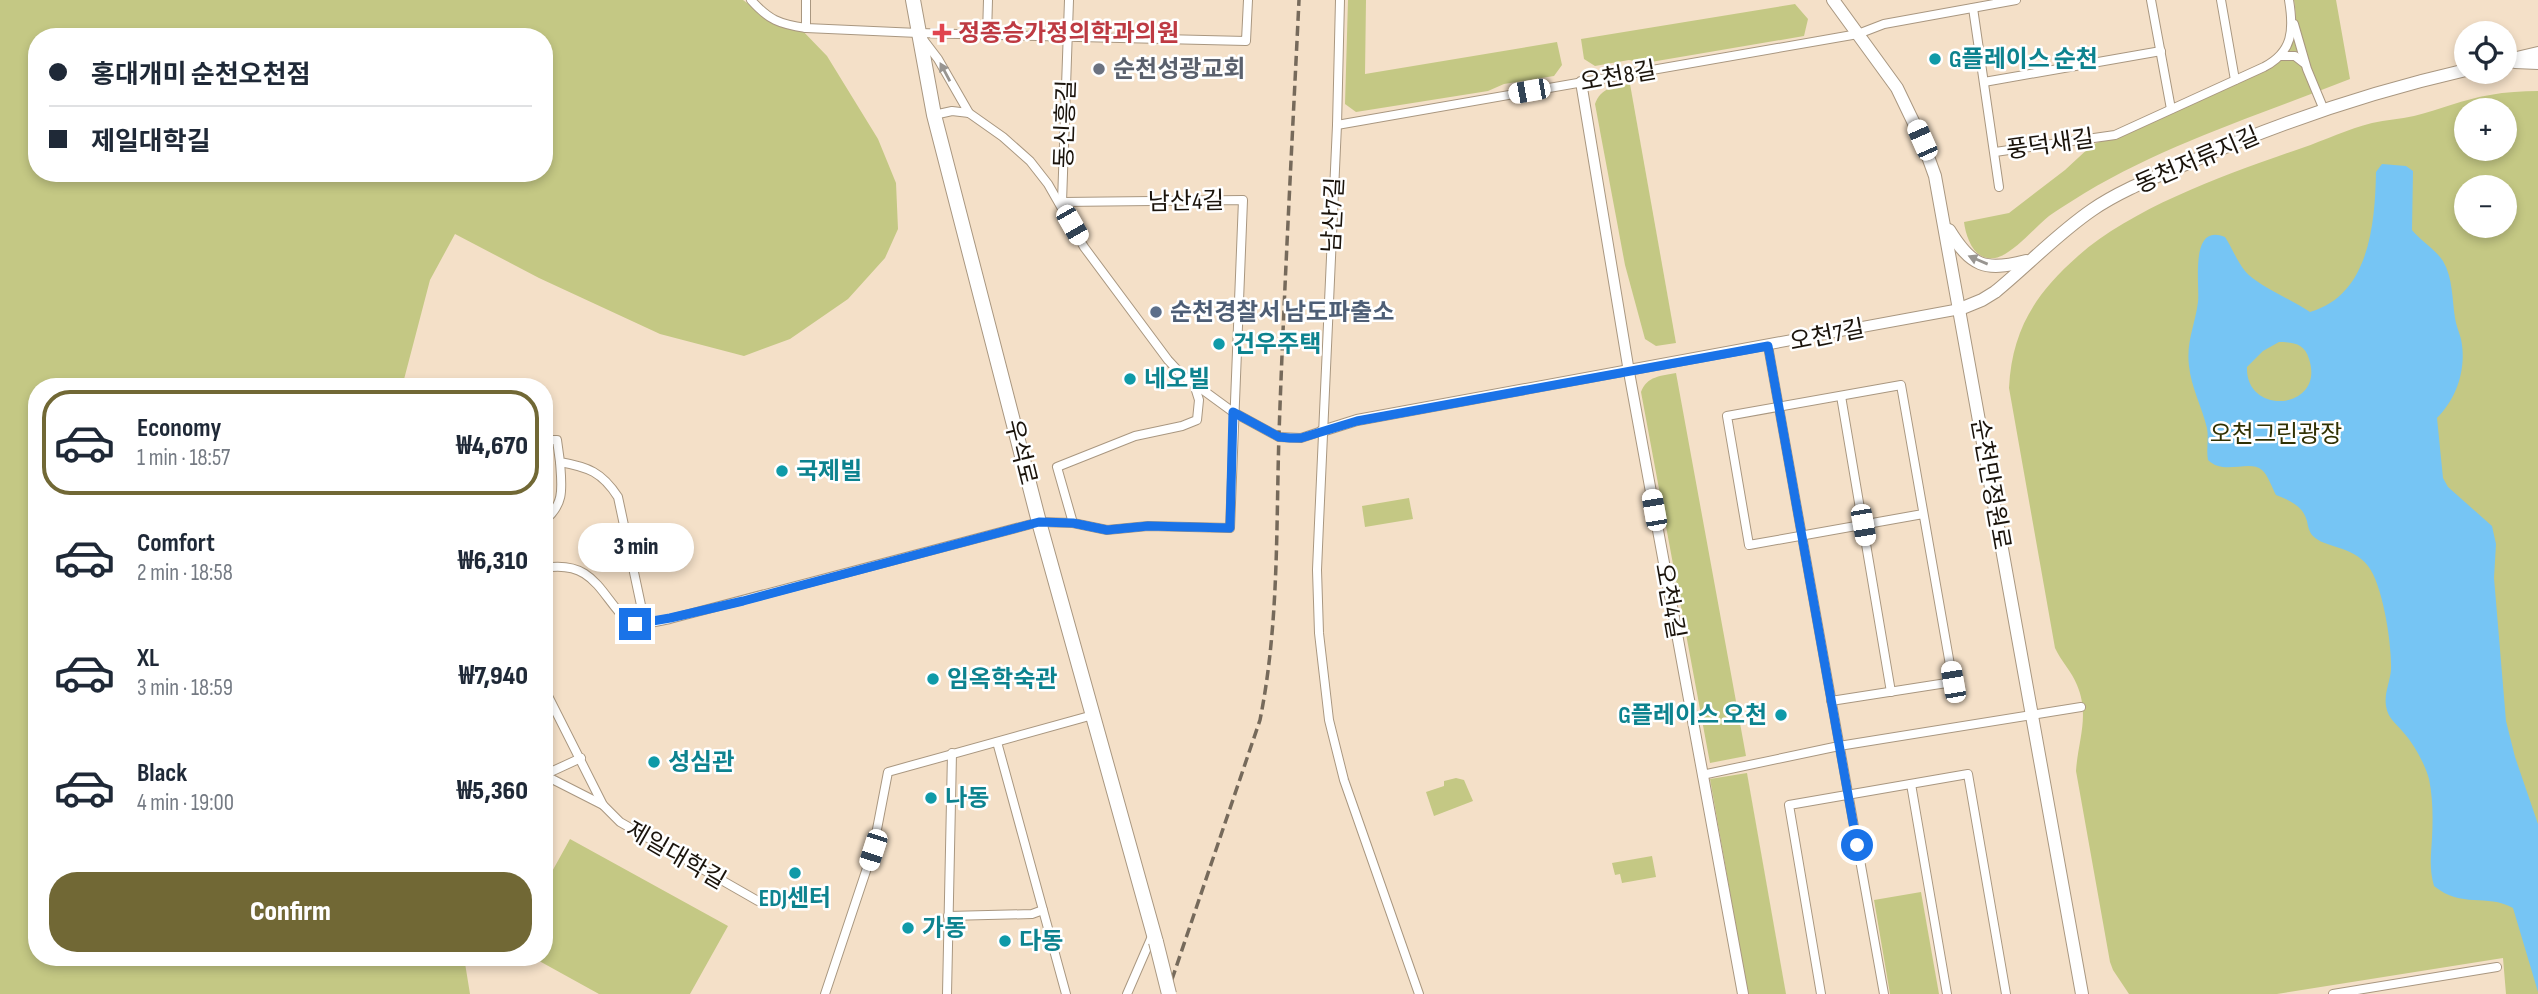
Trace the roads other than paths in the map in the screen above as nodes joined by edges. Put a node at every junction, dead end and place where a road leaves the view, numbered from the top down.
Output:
1 (751, 0) edge
2 (806, 0) edge
3 (913, 0) edge
4 (988, 0) edge
5 (1069, 0) edge
6 (1248, 0) edge
7 (1340, 0) edge
8 (1833, 0) edge
9 (2016, 0) edge
10 (2151, 0) edge
11 (2221, 0) edge
12 (2290, 4) edge
13 (1973, 8) junction
14 (806, 27) junction
15 (918, 33) junction
16 (1858, 34) junction
17 (987, 35) junction
18 (1067, 37) junction
19 (2161, 51) junction
20 (2538, 53) edge
21 (2281, 56) junction
22 (2517, 58) edge
23 (2517, 62) edge
24 (2538, 63) edge
25 (2306, 65) junction
26 (2454, 73) edge
27 (2235, 79) junction
28 (1580, 82) junction
29 (1984, 82) junction
30 (2171, 109) junction
31 (2324, 110) junction
32 (969, 113) junction
33 (934, 115) junction
34 (1337, 125) junction
35 (1995, 152) junction
36 (1999, 187) dead end
37 (1061, 202) junction
38 (1944, 221) junction
39 (2029, 260) junction
40 (1960, 309) junction
41 (1768, 346) junction
42 (1629, 372) junction
43 (1195, 384) junction
44 (1841, 396) junction
45 (1779, 407) junction
46 (1233, 412) junction
47 (1322, 431) junction
48 (553, 440) edge
49 (560, 462) junction
50 (553, 514) edge
51 (1923, 514) junction
52 (1039, 522) junction
53 (1073, 523) junction
54 (1863, 525) junction
55 (1802, 535) junction
56 (553, 568) edge
57 (645, 624) junction
58 (1891, 692) junction
59 (1831, 701) junction
60 (553, 705) edge
61 (2081, 707) dead end
62 (1093, 715) junction
63 (2033, 716) junction
64 (997, 742) junction
65 (1839, 746) junction
66 (952, 753) junction
67 (581, 758) junction
68 (553, 771) edge
69 (1702, 775) junction
70 (553, 780) edge
71 (1910, 784) junction
72 (1847, 795) junction
73 (603, 805) junction
74 (758, 901) dead end
75 (1043, 910) junction
76 (948, 916) junction
77 (1154, 938) junction
78 (2497, 968) dead end
79 (825, 994) edge
80 (947, 994) edge
81 (1066, 994) edge
82 (1127, 994) edge
83 (1169, 994) edge
84 (1419, 994) edge
85 (1743, 994) edge
86 (1821, 994) edge
87 (1884, 994) edge
88 (1947, 994) edge
89 (2006, 994) edge
90 (2082, 994) edge
91 (2333, 994) edge

1 - 14 street
2 - 14 street
3 - 15 main road, 우석로
4 - 17 street
5 - 18 street, 동신흥길
6 - 18 street
7 - 34 street, 남산7길
8 - 16 main road, 순천만정원로
9 - 13 street
10 - 19 street
11 - 27 street
12 - 21 street
12 - 25 street
13 - 16 street
13 - 29 street, 풍덕새길
14 - 15 street
15 - 17 street
32 -> 15 street
15 - 33 main road, 우석로
16 - 28 street, 오천8길
16 - 38 main road, 순천만정원로
17 - 18 street
18 - 37 street, 동신흥길
19 - 29 street
19 - 30 street
20 - 22 main road
21 - 25 street
21 - 27 street, 풍덕새길
23 - 24 main road
25 - 31 street
26 - 31 main road, 동천저류지길
27 - 30 street, 풍덕새길
28 - 34 street, 오천8길
28 - 42 street, 오천4길
29 - 35 street, 풍덕새길
30 - 35 street, 풍덕새길
31 - 39 main road, 동천저류지길
32 - 33 street
32 - 37 street
33 - 52 main road, 우석로
34 - 47 street, 남산7길
35 - 36 street
37 - 43 street
37 - 46 street, 남산4길
39 -> 38 main road
38 - 40 main road, 순천만정원로
39 - 40 main road, 동천저류지길
40 - 41 street, 오천7길
40 - 63 main road, 순천만정원로
41 - 42 street, 오천7길
41 - 45 street
42 - 47 street, 오천7길
42 - 69 street, 오천4길
43 - 46 street
43 - 53 street
44 - 45 street
44 - 51 street
44 - 54 street
45 - 55 street
45 - 55 street
46 - 47 street
46 - 53 street, 남산4길
47 - 84 street, 남산7길
48 - 49 street
49 - 50 street
49 - 57 street
51 - 54 street
51 - 58 street
52 - 53 street
52 - 57 street
52 - 62 main road, 우석로
54 - 55 street
54 - 58 street
55 - 59 street
56 - 57 street
58 - 59 street
59 - 65 street
60 - 67 street, 제일대학길
61 - 63 street
62 - 64 street
62 - 77 main road, 우석로
63 - 65 street
63 - 90 main road, 순천만정원로
64 - 66 street
64 - 75 street
65 - 69 street
65 - 72 street
66 - 76 street
66 - 79 street
67 - 68 street
67 - 73 street, 제일대학길
69 - 85 street, 오천4길
70 - 73 street
71 - 72 street
71 - 88 street
71 - 89 street
72 - 86 street
72 - 87 street
73 - 74 street, 제일대학길
75 - 76 street
75 - 81 street
76 - 80 street
77 - 82 street
77 - 83 main road, 우석로, bridge
78 - 91 street

